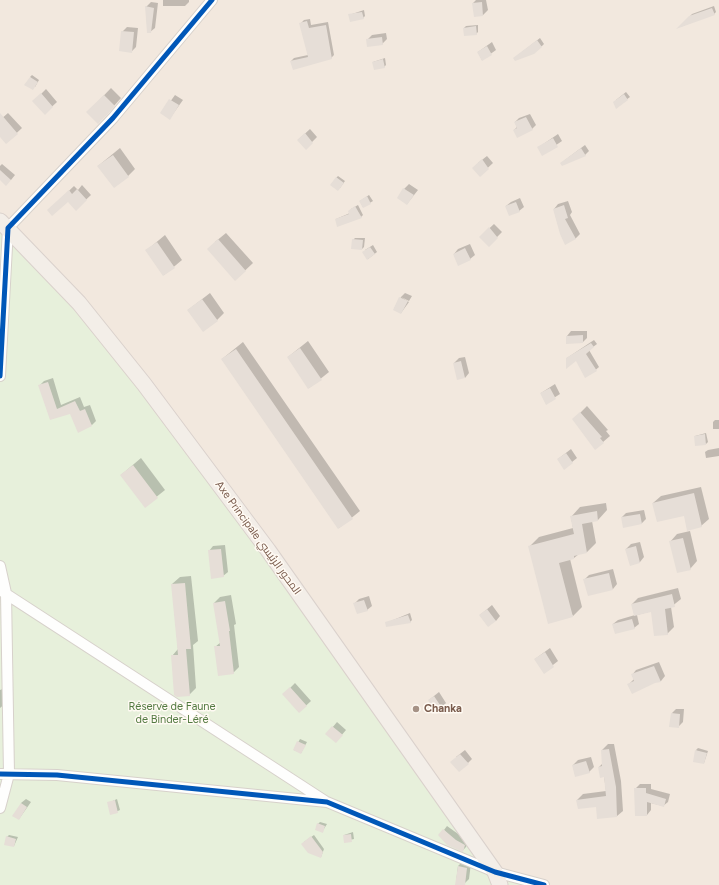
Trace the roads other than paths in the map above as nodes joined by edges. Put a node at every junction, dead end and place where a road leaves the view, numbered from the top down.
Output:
1 (212, 0) edge
2 (4, 225) edge
3 (0, 376) edge
4 (0, 566) edge
5 (3, 591) edge
6 (5, 774) edge
7 (327, 802) junction
8 (0, 808) edge
9 (497, 878) edge
10 (544, 885) edge

1 - 2 street
2 - 3 street
2 - 9 main road, Axe Principale المحور الرئيسي
4 - 5 street
5 - 6 street
5 - 7 street
6 - 7 street
6 - 8 street
7 - 9 street
9 - 10 street

